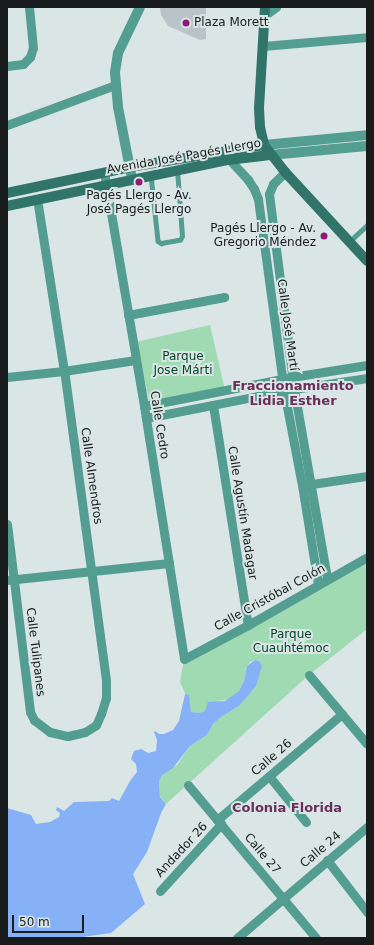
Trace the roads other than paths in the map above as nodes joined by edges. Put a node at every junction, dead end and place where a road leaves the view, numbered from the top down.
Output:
1 (29, 7) edge
2 (140, 7) edge
3 (276, 7) edge
4 (265, 11) edge
5 (367, 36) edge
6 (263, 46) junction
7 (7, 66) edge
8 (115, 85) junction
9 (7, 125) edge
10 (367, 135) edge
11 (264, 145) junction
12 (367, 146) edge
13 (367, 150) edge
14 (222, 151) junction
15 (270, 155) junction
16 (228, 160) junction
17 (130, 167) junction
18 (177, 170) junction
19 (104, 172) junction
20 (285, 172) junction
21 (151, 175) junction
22 (132, 179) junction
23 (107, 184) junction
24 (7, 193) edge
25 (37, 199) junction
26 (7, 206) edge
27 (367, 225) edge
28 (350, 241) junction
29 (367, 261) edge
30 (224, 297) dead end
31 (128, 315) junction
32 (135, 360) junction
33 (367, 365) edge
34 (64, 371) junction
35 (7, 377) edge
36 (292, 377) junction
37 (367, 378) edge
38 (282, 379) junction
39 (294, 389) junction
40 (284, 391) junction
41 (213, 404) junction
42 (144, 406) junction
43 (146, 418) junction
44 (367, 476) edge
45 (307, 485) junction
46 (7, 524) edge
47 (367, 557) edge
48 (169, 563) junction
49 (92, 570) junction
50 (327, 579) junction
51 (10, 580) edge
52 (318, 584) junction
53 (248, 625) junction
54 (184, 659) joint
55 (309, 675) dead end
56 (342, 714) junction
57 (68, 736) joint
58 (367, 744) edge
59 (269, 776) junction
60 (188, 786) dead end
61 (219, 822) junction
62 (306, 822) dead end
63 (367, 827) edge
64 (327, 860) junction
65 (160, 891) dead end
66 (284, 898) junction
67 (367, 912) edge
68 (237, 938) edge
69 (316, 938) edge

1 - 7 street
2 - 8 street
3 - 4 street
4 - 6 main road
5 - 6 street
6 - 11 main road
8 - 9 street
8 - 17 street
10 - 11 street, Avenida José Pagés Llergo
11 - 14 main road, Avenida José Pagés Llergo
11 - 15 main road
12 - 13 lane
12 - 15 street, Avenida José Pagés Llergo
14 - 16 street, Calle José Martí
14 - 17 main road, Avenida José Pagés Llergo
15 - 16 main road, Avenida José Pagés Llergo
15 - 20 main road
16 - 18 main road, Avenida José Pagés Llergo
16 - 38 street, Calle José Martí
17 - 19 main road, Avenida José Pagés Llergo
17 - 22 street
18 - 21 main road, Avenida José Pagés Llergo
18 - 21 lane
19 - 23 street, Calle Cedro
19 - 24 main road, Avenida José Pagés Llergo
20 - 28 main road
20 - 36 street, Calle José Martí
21 - 22 main road, Avenida José Pagés Llergo
22 - 23 main road, Avenida José Pagés Llergo
23 - 25 main road, Avenida José Pagés Llergo
23 - 31 street, Calle Cedro
25 - 26 main road, Avenida José Pagés Llergo
25 - 34 street, Calle Almendros
27 - 28 lane
28 - 29 main road
30 - 31 street
31 - 32 street, Calle Cedro
32 - 34 street
32 - 42 street, Calle Cedro
33 - 36 street
34 - 35 street
34 - 49 street, Calle Almendros
36 - 38 street
36 - 39 street, Calle José Martí
37 - 39 street
38 - 40 street, Calle José Martí
38 - 42 street
39 - 40 street
39 - 45 street, Calle José Martí
40 - 41 street
40 - 45 street, Calle José Martí
41 - 43 street
41 - 53 street, Calle Agustín Madagar
42 - 43 street, Calle Cedro
43 - 48 street, Calle Cedro
44 - 45 street
45 - 50 street, Calle José Martí
45 - 52 street, Calle José Martí
46 - 51 street, Calle Tulipanes
47 - 50 street, Calle Cristóbal Colón
48 - 49 street
48 - 54 street, Calle Cedro
49 - 51 street
49 - 57 street, Calle Almendros
50 - 52 street, Calle Cristóbal Colón
51 - 57 street, Calle Tulipanes
52 - 53 street, Calle Cristóbal Colón
53 - 54 street, Calle Cristóbal Colón
55 - 56 street
56 - 58 street
56 - 59 street, Calle 26
59 - 61 street, Calle 26
59 - 62 street
60 - 61 street, Calle 27
61 - 65 street, Andador 26
61 - 66 street, Calle 27
63 - 64 street, Calle 24
64 - 66 street, Calle 24
64 - 67 street
66 - 68 street, Calle 24
66 - 69 street, Calle 27

